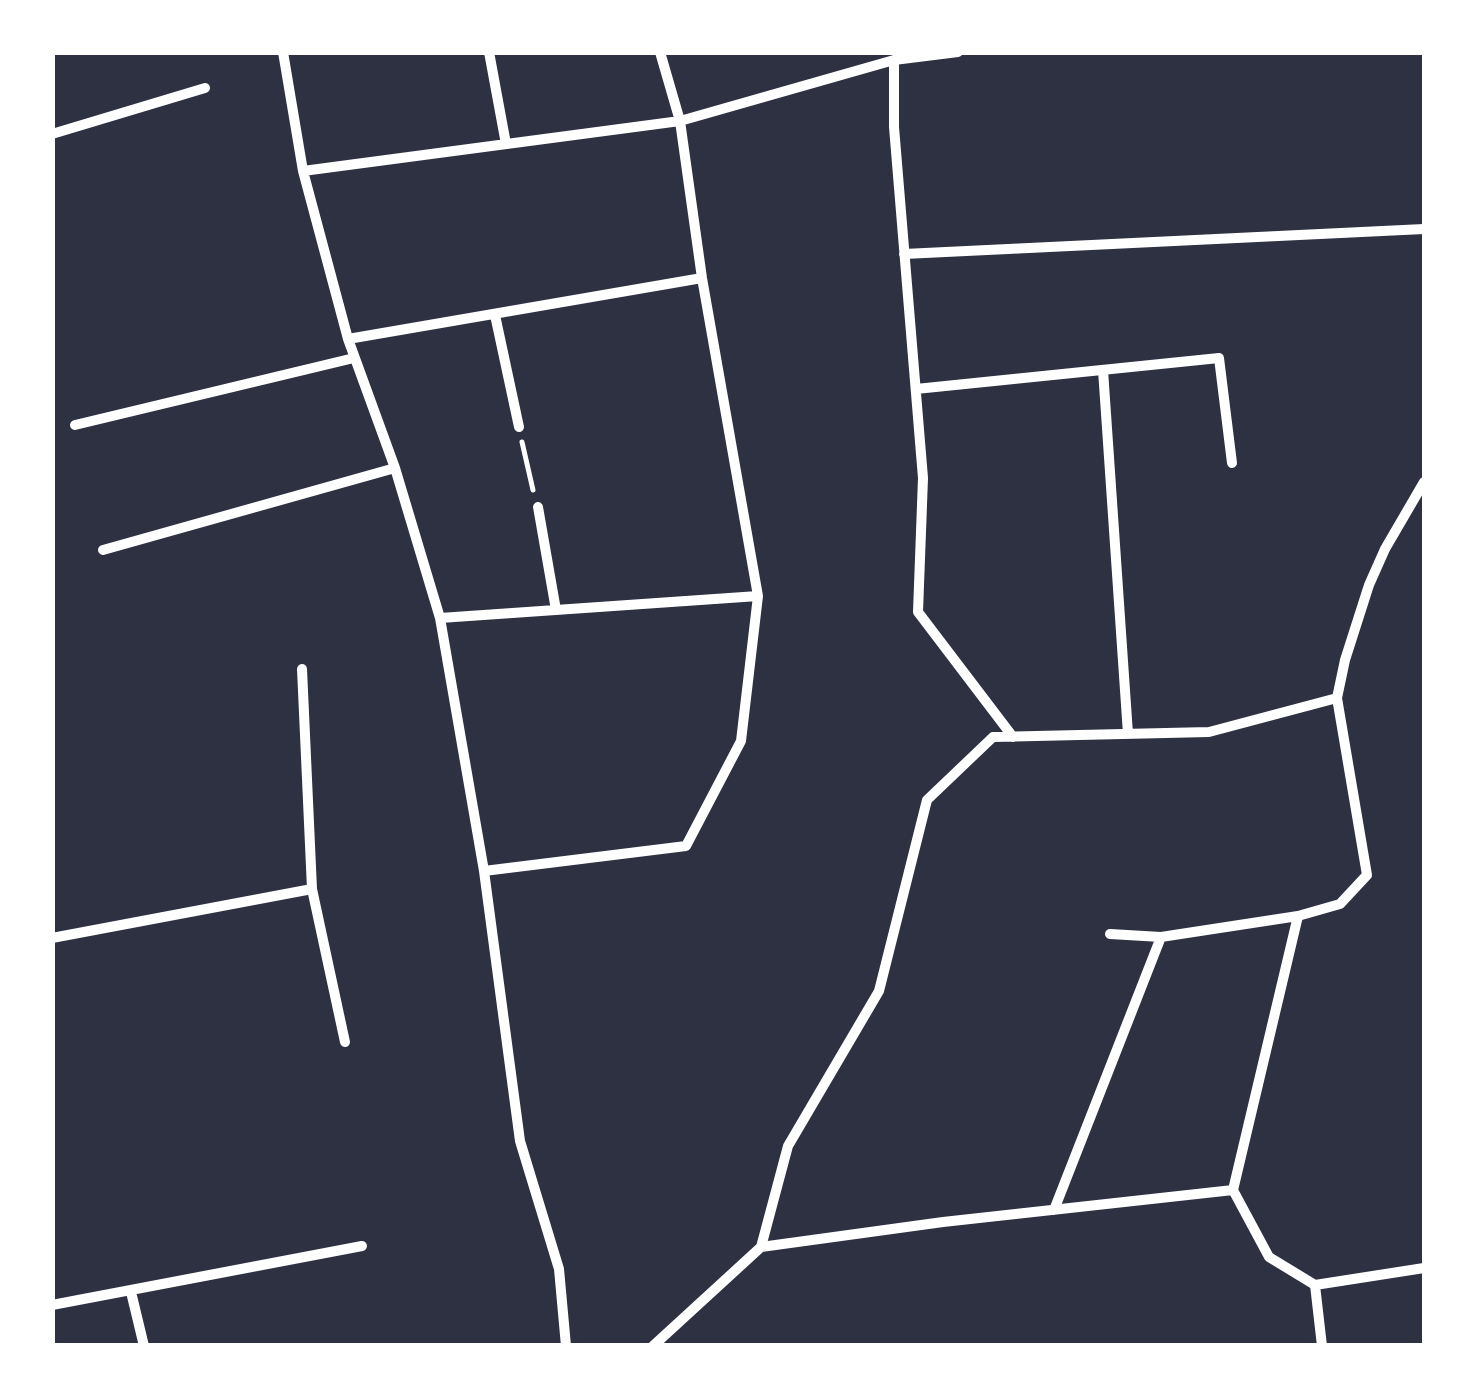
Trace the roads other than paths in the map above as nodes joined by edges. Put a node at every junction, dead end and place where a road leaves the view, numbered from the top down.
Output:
1 (283, 52) edge
2 (489, 52) edge
3 (660, 52) edge
4 (958, 52) edge
5 (894, 60) junction
6 (205, 88) dead end
7 (680, 121) junction
8 (52, 134) edge
9 (506, 144) junction
10 (303, 171) junction
11 (1424, 229) edge
12 (904, 254) junction
13 (702, 278) junction
14 (495, 315) junction
15 (348, 339) junction
16 (354, 358) junction
17 (1103, 370) junction
18 (916, 389) junction
19 (76, 425) dead end
20 (519, 426) road end
21 (1232, 462) dead end
22 (395, 468) junction
23 (1424, 482) edge
24 (538, 507) road end
25 (103, 550) dead end
26 (758, 596) junction
27 (556, 610) junction
28 (440, 618) junction
29 (302, 669) dead end
30 (1336, 698) junction
31 (1128, 734) junction
32 (1013, 737) junction
33 (484, 871) junction
34 (312, 889) junction
35 (1298, 916) junction
36 (1110, 934) dead end
37 (1161, 937) junction
38 (52, 938) edge
39 (345, 1042) dead end
40 (1233, 1190) junction
41 (1054, 1210) junction
42 (362, 1246) dead end
43 (761, 1247) junction
44 (1424, 1268) edge
45 (1315, 1285) junction
46 (131, 1292) junction
47 (52, 1305) edge
48 (144, 1346) edge
49 (566, 1346) edge
50 (653, 1346) edge
51 (1322, 1346) edge

1 - 10 street
2 - 9 street
3 - 7 street
4 - 5 street
5 - 7 street
5 - 12 street
6 - 8 street
7 - 9 street
7 - 13 street
9 - 10 street
10 - 15 street
11 - 12 street
12 - 18 street
13 - 14 street
13 - 26 street
14 - 15 street
14 - 20 street
15 - 16 street
16 - 19 street
16 - 22 street
17 - 18 street
17 - 21 street
17 - 31 street
18 - 32 street
22 - 25 street
22 - 28 street
23 - 30 street
24 - 27 street
26 - 27 street
26 - 33 street
27 - 28 street
28 - 33 street
29 - 34 street
30 - 31 street
30 - 35 street
31 - 32 street
32 - 43 street
33 - 49 street
34 - 38 street
34 - 39 street
35 - 37 street
35 - 40 street
36 - 37 street
37 - 41 street
40 - 41 street
40 - 45 street
41 - 43 street
42 - 46 street
43 - 50 street
44 - 45 street
45 - 51 street
46 - 47 street
46 - 48 street

